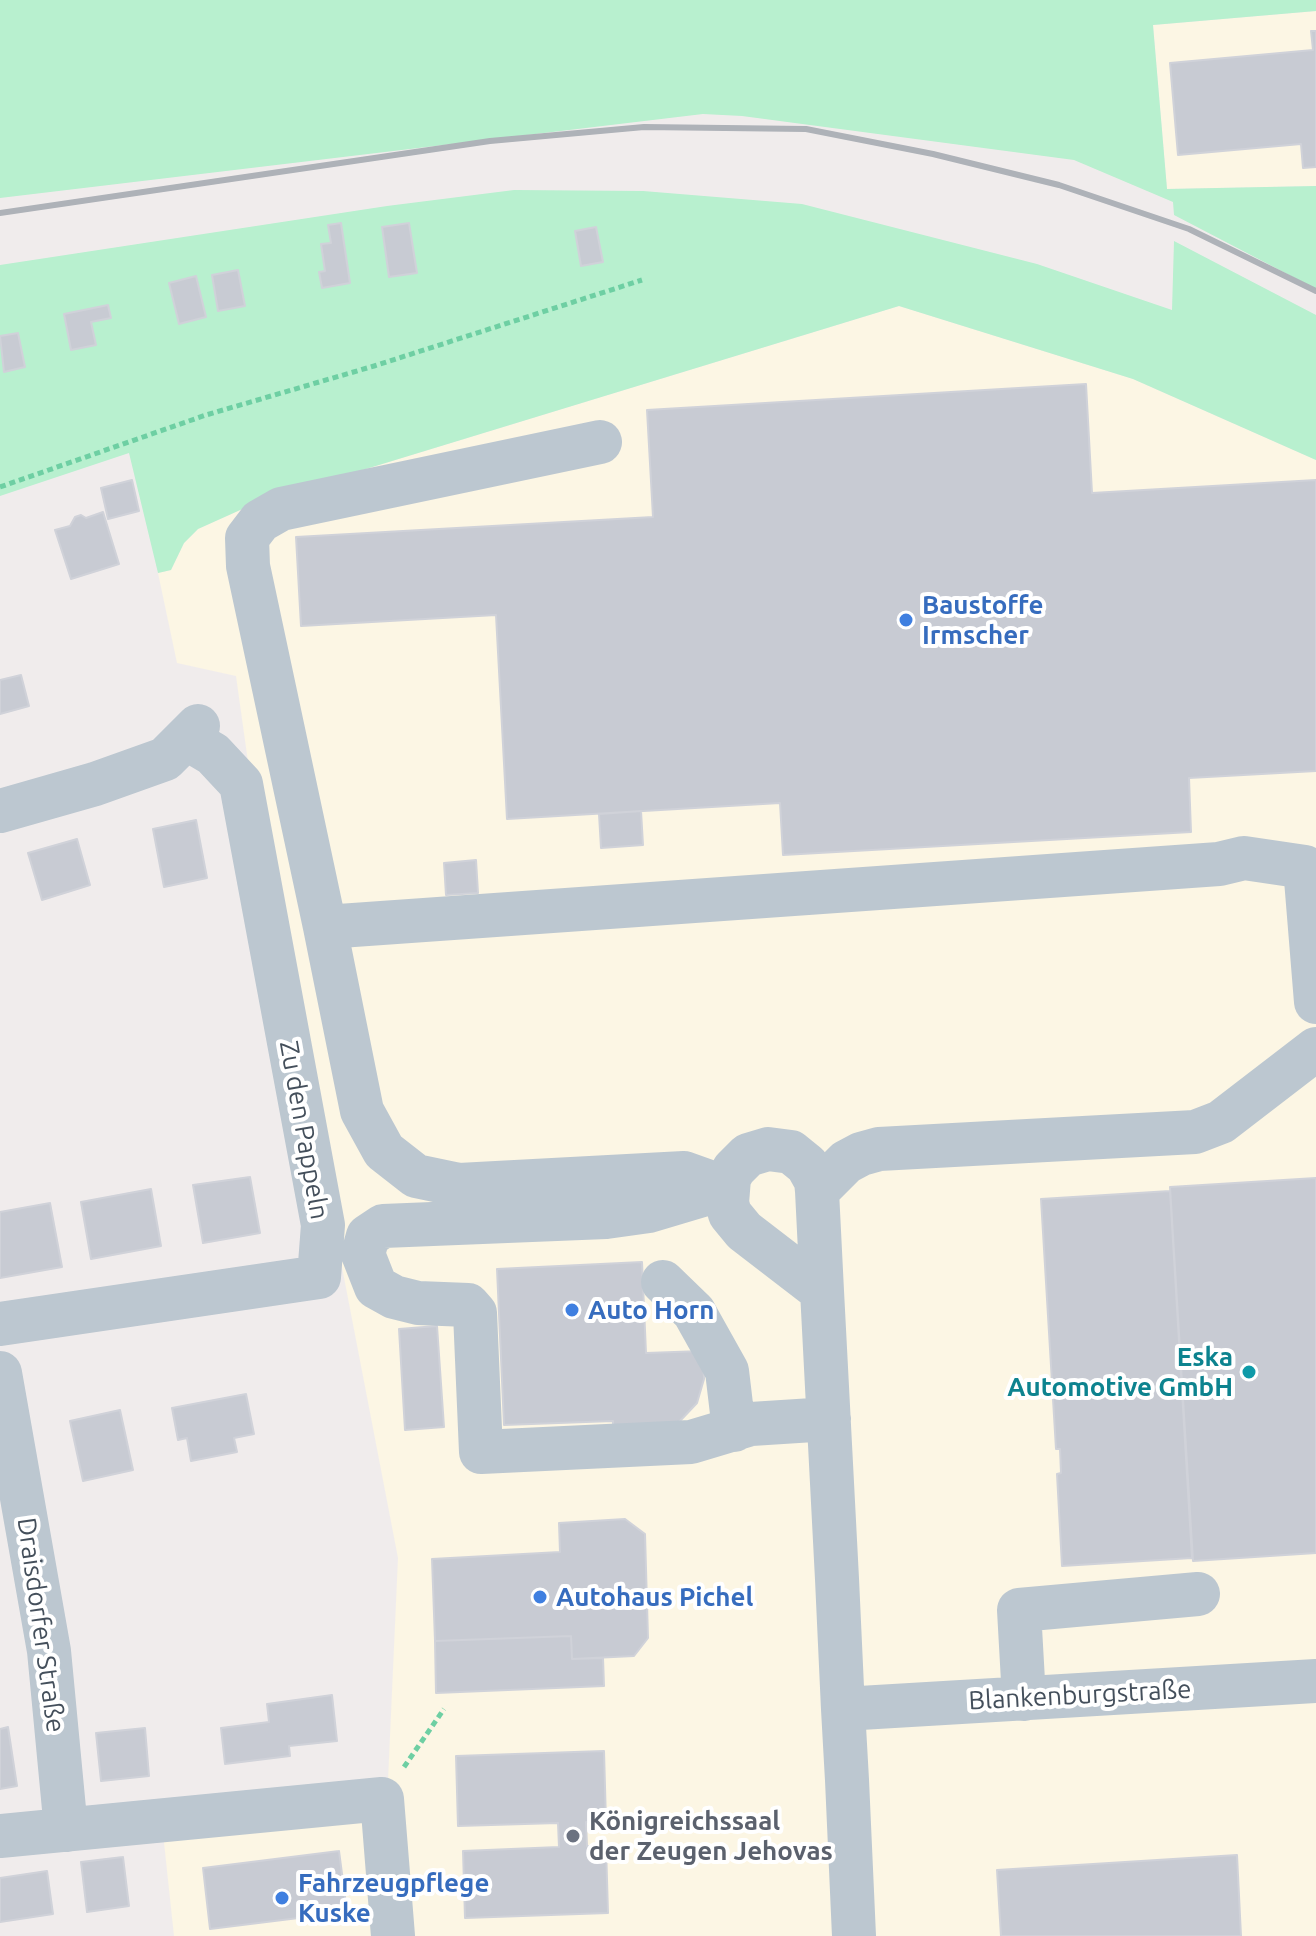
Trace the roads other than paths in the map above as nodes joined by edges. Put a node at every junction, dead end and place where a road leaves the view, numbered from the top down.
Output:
1 (600, 442) dead end
2 (0, 811) edge
3 (1310, 867) edge
4 (325, 927) junction
5 (1316, 1002) edge
6 (1316, 1049) edge
7 (726, 1188) junction
8 (817, 1191) junction
9 (663, 1282) dead end
10 (822, 1291) junction
11 (0, 1324) edge
12 (0, 1373) edge
13 (829, 1419) junction
14 (734, 1430) junction
15 (1198, 1594) dead end
16 (1316, 1681) edge
17 (1024, 1699) junction
18 (843, 1709) junction
19 (66, 1830) junction
20 (0, 1836) edge
21 (393, 1936) edge
22 (854, 1936) edge

1 - 4 street
2 - 11 street, Zu den Pappeln
3 - 4 street
3 - 5 street
4 - 7 street
6 - 8 street
7 - 8 street
7 - 10 street
7 - 14 street
8 - 10 street
9 - 14 street
10 - 13 street
12 - 19 street, Draisdorfer Straße
13 - 14 street
13 - 18 street
15 - 17 street
16 - 17 street, Blankenburgstraße
17 - 18 street, Blankenburgstraße
18 - 22 street
19 - 20 street
19 - 21 street

